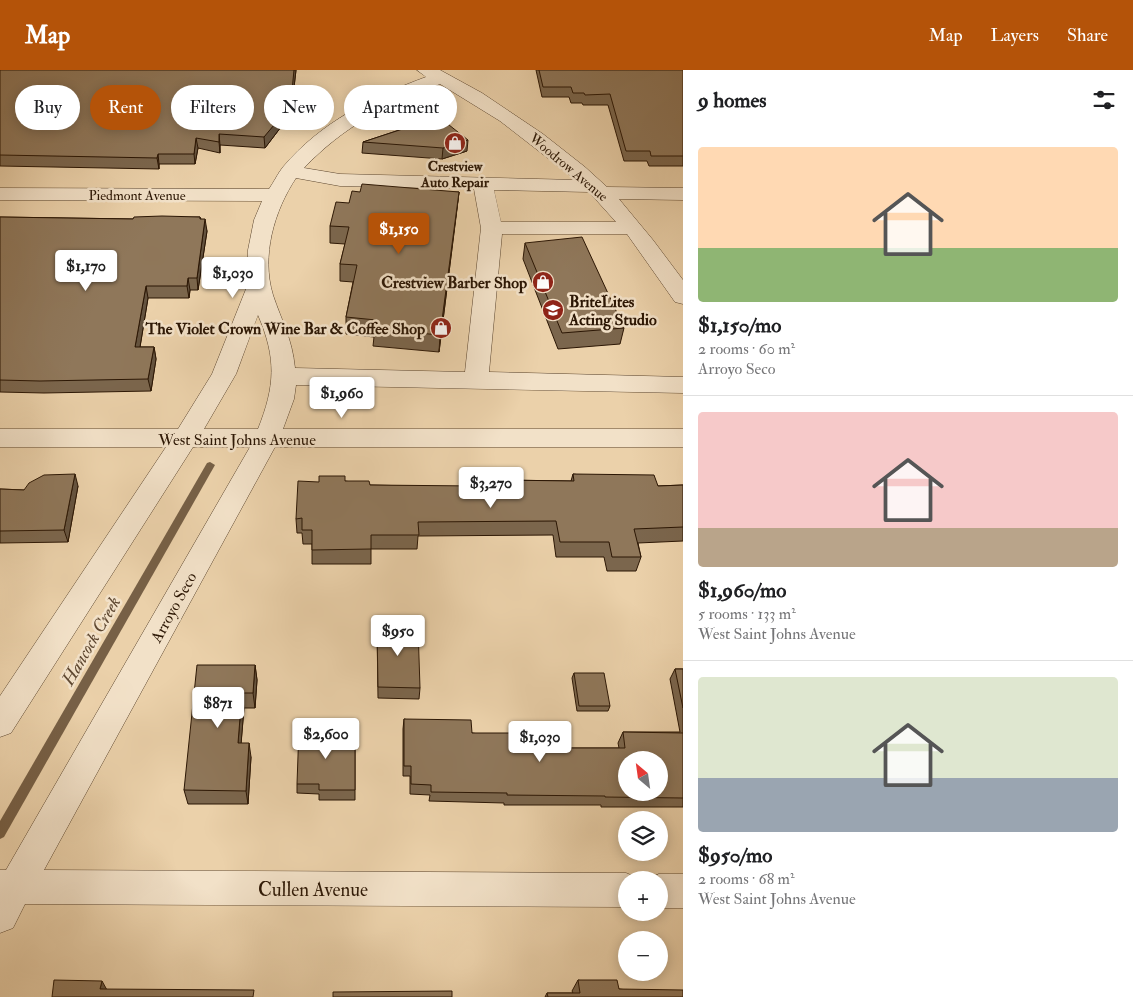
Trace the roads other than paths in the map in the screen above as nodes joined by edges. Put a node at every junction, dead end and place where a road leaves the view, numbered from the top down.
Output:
1 (434, 74) edge
2 (290, 171) junction
3 (483, 183) junction
4 (598, 189) junction
5 (0, 194) edge
6 (683, 194) edge
7 (273, 195) junction
8 (492, 228) junction
9 (633, 228) junction
10 (259, 284) junction
11 (683, 297) edge
12 (283, 376) junction
13 (476, 380) junction
14 (683, 385) edge
15 (0, 438) edge
16 (683, 438) edge
17 (185, 439) junction
18 (267, 439) junction
19 (0, 724) edge
20 (618, 890) edge
21 (668, 891) edge
22 (683, 891) edge
23 (5, 896) edge

1 - 2 street, Arroyo Seco
1 - 4 street, Woodrow Avenue
2 - 3 street
2 - 7 street, Arroyo Seco
3 - 4 street
3 - 8 street
4 - 6 street
4 - 9 street, Woodrow Avenue
5 - 7 street, Piedmont Avenue
7 - 10 street, Arroyo Seco
8 - 9 street
8 - 13 street
9 - 11 street, Woodrow Avenue
10 - 12 street, Arroyo Seco
10 - 17 street, Arroyo Seco
12 - 13 street
12 - 18 street, Arroyo Seco
13 - 14 street
15 - 17 street, West Saint Johns Avenue
16 - 18 street, West Saint Johns Avenue
17 - 18 street, West Saint Johns Avenue
17 - 19 street, Arroyo Seco
18 - 23 street, Arroyo Seco
20 - 23 street, Cullen Avenue
21 - 22 street

